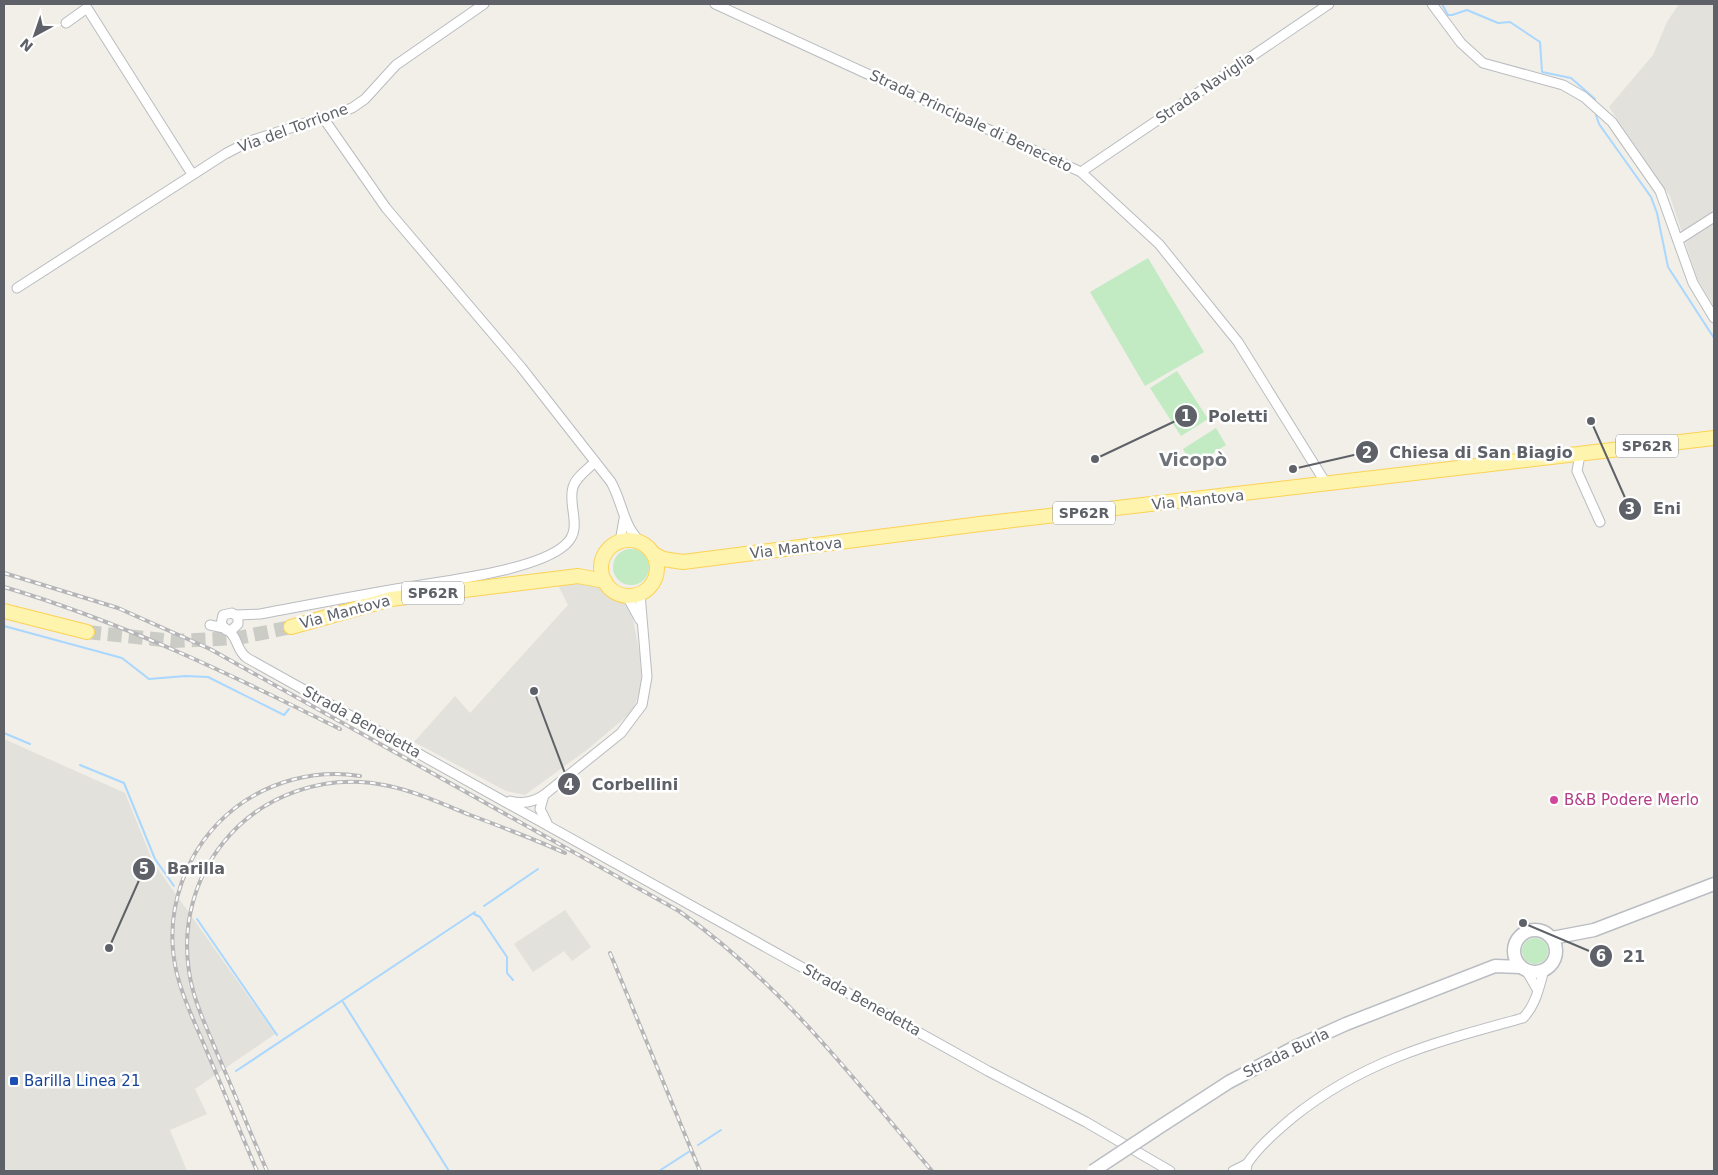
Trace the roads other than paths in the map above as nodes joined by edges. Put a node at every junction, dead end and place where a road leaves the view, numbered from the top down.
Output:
1 (484, 4) edge
2 (715, 4) edge
3 (1329, 4) edge
4 (1432, 4) edge
5 (66, 23) dead end
6 (324, 119) junction
7 (1081, 172) junction
8 (192, 174) junction
9 (1714, 217) edge
10 (1678, 240) junction
11 (17, 288) dead end
12 (1714, 318) edge
13 (1714, 438) edge
14 (1580, 454) junction
15 (595, 462) junction
16 (1327, 485) junction
17 (624, 519) junction
18 (1600, 522) dead end
19 (620, 542) junction
20 (643, 544) junction
21 (654, 554) junction
22 (602, 561) junction
23 (682, 562) junction
24 (578, 576) junction
25 (656, 577) junction
26 (605, 581) junction
27 (634, 595) junction
28 (4, 611) edge
29 (641, 620) junction
30 (291, 627) tunnel mouth
31 (87, 632) tunnel mouth
32 (544, 795) junction
33 (500, 798) junction
34 (527, 802) junction
35 (519, 809) junction
36 (540, 809) junction
37 (553, 829) junction
38 (1714, 884) edge
39 (1576, 934) junction
40 (1552, 938) junction
41 (1514, 949) junction
42 (1556, 956) junction
43 (1495, 966) junction
44 (1524, 969) junction
45 (1544, 970) junction
46 (1537, 990) junction
47 (1246, 1167) edge
48 (1094, 1171) edge
49 (1170, 1171) edge
50 (1234, 1171) edge

1 - 6 street, Via del Torrione
2 - 7 street, Strada Principale di Beneceto
3 - 7 street, Strada Naviglia
4 - 10 street
5 - 8 street
6 - 8 street, Via del Torrione
6 - 15 street
7 - 16 street, Strada Principale di Beneceto
8 - 11 street, Via del Torrione
9 - 10 street
10 - 12 street
13 - 14 main road, Via Mantova / SP62R
14 - 16 main road, Via Mantova / SP62R
14 - 18 street
15 - 17 street
15 - 33 street, Strada Benedetta
16 - 23 main road, Via Mantova / SP62R
17 - 19 street
17 - 20 street
19 - 20 main road
19 - 22 main road, Via Mantova / SP62R
20 - 21 main road, Via Mantova / SP62R
21 - 23 main road, Via Mantova / SP62R
21 - 25 main road
22 - 24 main road, Via Mantova / SP62R
22 - 26 main road
23 - 25 main road, Via Mantova / SP62R
24 - 26 main road, Via Mantova / SP62R
24 - 30 main road, Via Mantova / SP62R
25 - 27 main road, Via Mantova / SP62R
26 - 27 main road, Via Mantova / SP62R
27 - 29 street, Strada Benedetta
27 - 29 street, Strada Benedetta
28 - 31 main road
29 - 32 street, Strada Benedetta
32 - 34 street, Strada Benedetta
32 - 36 street
33 - 34 street, Strada Benedetta
33 - 35 street, Strada Benedetta
34 - 36 street, Strada Benedetta
35 - 36 street
35 - 37 street, Strada Benedetta
36 - 37 street, Strada Benedetta
37 - 49 street, Strada Benedetta
38 - 39 main road, Strada Burla
39 - 40 main road, Strada Burla
39 - 42 main road, Strada Burla
40 - 41 main road, Strada Burla
40 - 42 main road
41 - 43 main road, Strada Burla
41 - 44 main road
42 - 45 main road, Strada Burla
43 - 44 main road, Strada Burla
43 - 48 main road, Strada Burla, bridge
44 - 45 main road, Strada Burla
44 - 46 street
45 - 46 street
46 - 47 street
47 - 50 street

